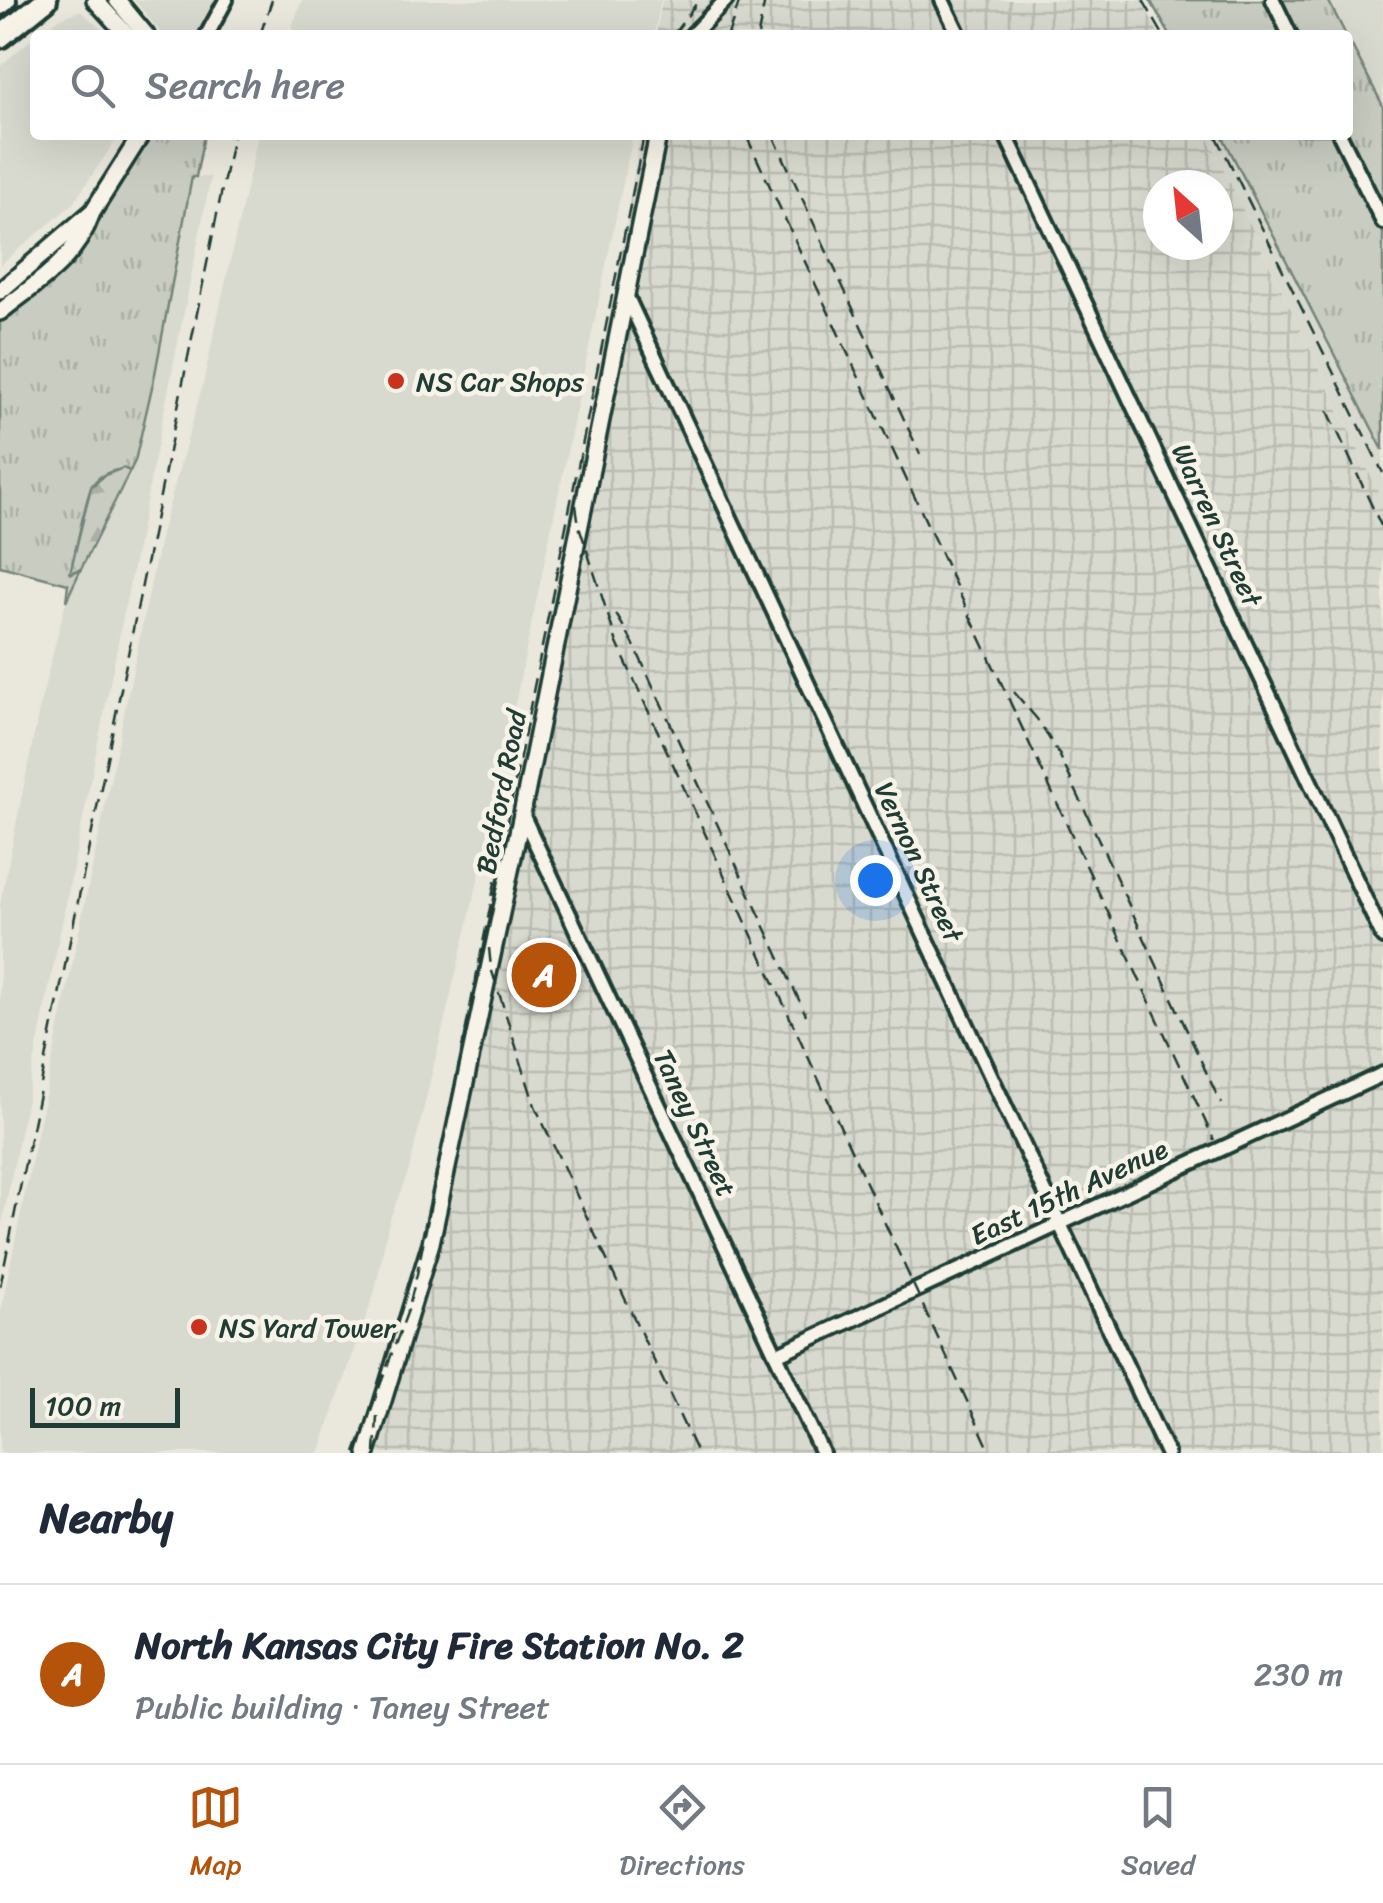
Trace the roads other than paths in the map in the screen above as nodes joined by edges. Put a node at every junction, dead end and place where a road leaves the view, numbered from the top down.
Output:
1 (46, 0) edge
2 (95, 0) edge
3 (117, 0) edge
4 (226, 0) edge
5 (726, 0) edge
6 (942, 0) edge
7 (1273, 0) edge
8 (123, 30) edge
9 (142, 30) edge
10 (211, 30) edge
11 (697, 30) edge
12 (956, 30) edge
13 (1288, 30) edge
14 (0, 37) edge
15 (138, 140) edge
16 (657, 140) edge
17 (1008, 140) edge
18 (1342, 140) edge
19 (92, 211) junction
20 (1383, 222) edge
21 (0, 291) edge
22 (625, 293) junction
23 (0, 311) edge
24 (522, 814) junction
25 (1383, 937) edge
26 (1383, 1074) edge
27 (1061, 1224) junction
28 (776, 1356) junction
29 (367, 1453) edge
30 (822, 1453) edge
31 (1167, 1453) edge

1 - 14 highway
2 - 8 street
3 - 9 street
4 - 10 street
5 - 11 street
6 - 12 street
7 - 13 street
15 - 19 street
16 - 22 street, Bedford Road
17 - 25 street, Warren Street
18 - 20 street
19 - 21 street
19 - 23 street
22 - 24 street, Bedford Road
22 - 27 street, Vernon Street
24 - 28 street, Taney Street
24 - 29 street, Bedford Road
26 - 27 street, East 15th Avenue
27 - 28 street, East 15th Avenue
27 - 31 street, Vernon Street
28 - 30 street, Taney Street

